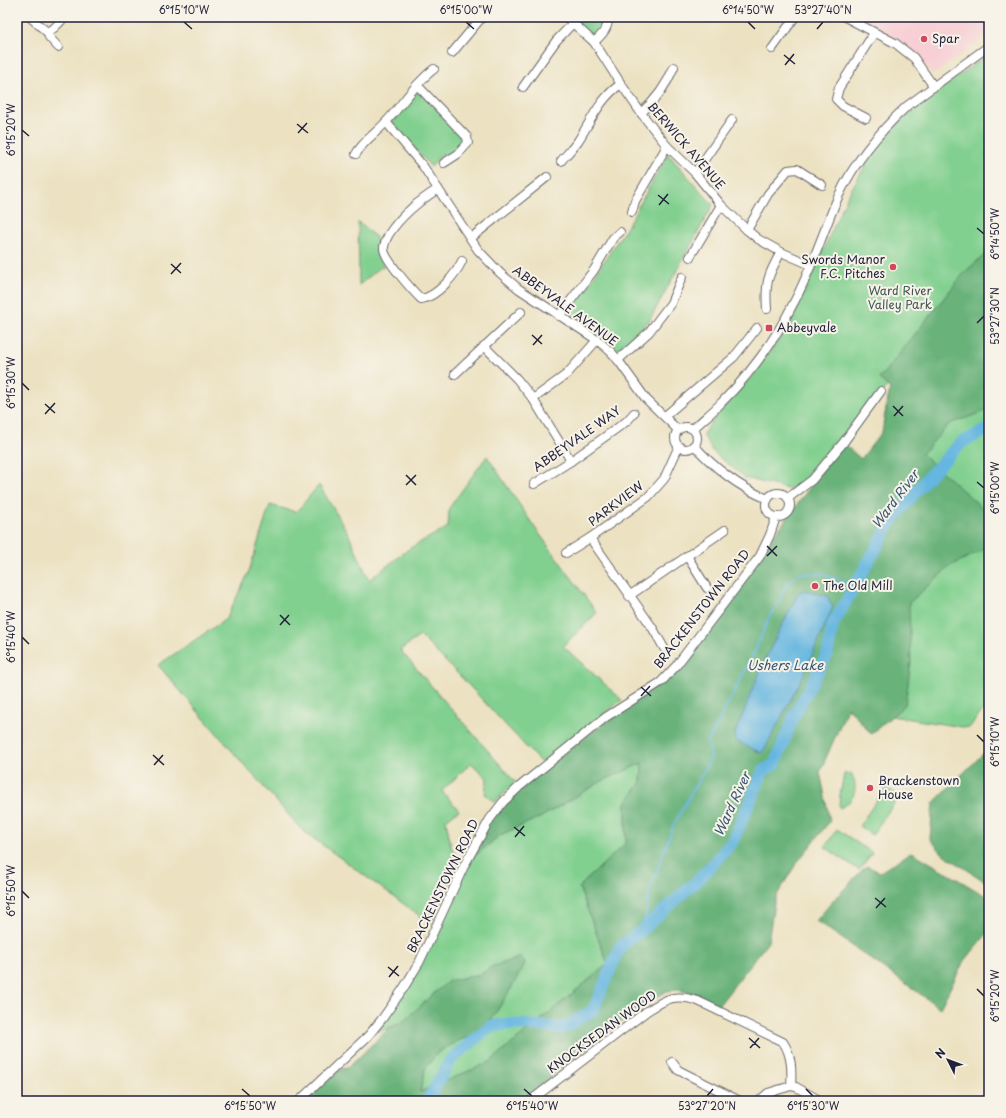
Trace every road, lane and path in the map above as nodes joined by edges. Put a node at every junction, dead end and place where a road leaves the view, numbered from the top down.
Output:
1 (30, 17) edge
2 (65, 17) edge
3 (482, 17) edge
4 (566, 17) edge
5 (608, 17) edge
6 (795, 17) edge
7 (845, 17) edge
8 (572, 23) junction
9 (47, 32) junction
10 (874, 33) junction
11 (594, 42) junction
12 (989, 46) edge
13 (58, 47) dead end
14 (772, 49) dead end
15 (452, 53) dead end
16 (674, 67) dead end
17 (434, 69) dead end
18 (621, 84) junction
19 (417, 85) junction
20 (523, 87) dead end
21 (934, 87) junction
22 (641, 113) junction
23 (866, 118) dead end
24 (732, 120) dead end
25 (386, 122) junction
26 (667, 146) junction
27 (356, 154) dead end
28 (562, 161) dead end
29 (444, 163) dead end
30 (694, 173) junction
31 (547, 178) dead end
32 (822, 185) dead end
33 (438, 189) junction
34 (721, 205) junction
35 (632, 212) dead end
36 (747, 230) junction
37 (620, 232) dead end
38 (470, 238) junction
39 (781, 252) junction
40 (690, 257) dead end
41 (462, 261) dead end
42 (811, 266) junction
43 (682, 277) dead end
44 (767, 309) dead end
45 (521, 312) dead end
46 (560, 316) junction
47 (757, 328) dead end
48 (597, 340) junction
49 (484, 346) junction
50 (618, 360) junction
51 (455, 374) dead end
52 (881, 391) dead end
53 (533, 399) junction
54 (634, 413) dead end
55 (665, 416) junction
56 (693, 429) junction
57 (678, 430) junction
58 (694, 445) junction
59 (679, 446) junction
60 (571, 461) junction
61 (534, 484) dead end
62 (788, 498) junction
63 (768, 499) junction
64 (776, 517) junction
65 (725, 530) dead end
66 (590, 538) junction
67 (566, 553) dead end
68 (687, 556) junction
69 (707, 588) dead end
70 (629, 596) junction
71 (664, 648) dead end
72 (672, 1062) dead end
73 (791, 1086) junction
74 (299, 1101) edge
75 (530, 1101) edge
76 (740, 1101) edge
77 (759, 1101) edge
78 (821, 1101) edge

1 - 9 street
2 - 9 street
3 - 15 street
4 - 8 street, BERWICK AVENUE
5 - 11 street
6 - 14 street
7 - 10 street
8 - 11 street, BERWICK AVENUE
8 - 20 street
9 - 13 street
10 - 21 street
10 - 23 street
11 - 18 street, BERWICK AVENUE
12 - 21 street
16 - 22 street
17 - 19 street
18 - 22 street, BERWICK AVENUE
18 - 28 street
19 - 25 street
19 - 29 street
21 - 42 street
22 - 26 street, BERWICK AVENUE
24 - 30 street
25 - 27 street
25 - 33 street, ABBEYVALE AVENUE
26 - 30 street, BERWICK AVENUE
26 - 35 street
30 - 34 street, BERWICK AVENUE
31 - 38 street
32 - 36 street
33 - 38 street, ABBEYVALE AVENUE
33 - 41 street
34 - 36 street, BERWICK AVENUE
34 - 40 street
36 - 39 street, BERWICK AVENUE
37 - 46 street
38 - 46 street, ABBEYVALE AVENUE
39 - 42 street, BERWICK AVENUE
39 - 44 street
42 - 56 street
43 - 50 street
45 - 49 street
46 - 48 street, ABBEYVALE AVENUE
47 - 55 street
48 - 50 street, ABBEYVALE AVENUE
48 - 53 street
49 - 51 street
49 - 53 street
50 - 55 street, ABBEYVALE AVENUE
52 - 62 street
53 - 60 street
54 - 60 street, ABBEYVALE WAY
55 - 57 street, ABBEYVALE AVENUE
56 - 57 street
56 - 58 street
57 - 59 street
58 - 59 street
58 - 63 street
59 - 66 street, PARKVIEW
60 - 61 street, ABBEYVALE WAY
62 - 63 street
62 - 64 street
63 - 64 street
64 - 74 street, BRACKENSTOWN ROAD
65 - 68 street
66 - 67 street, PARKVIEW
66 - 70 street, PARKVIEW
68 - 69 street
68 - 70 street
70 - 71 street, PARKVIEW
72 - 76 street
73 - 75 street, KNOCKSEDAN WOOD
73 - 77 street
73 - 78 street

